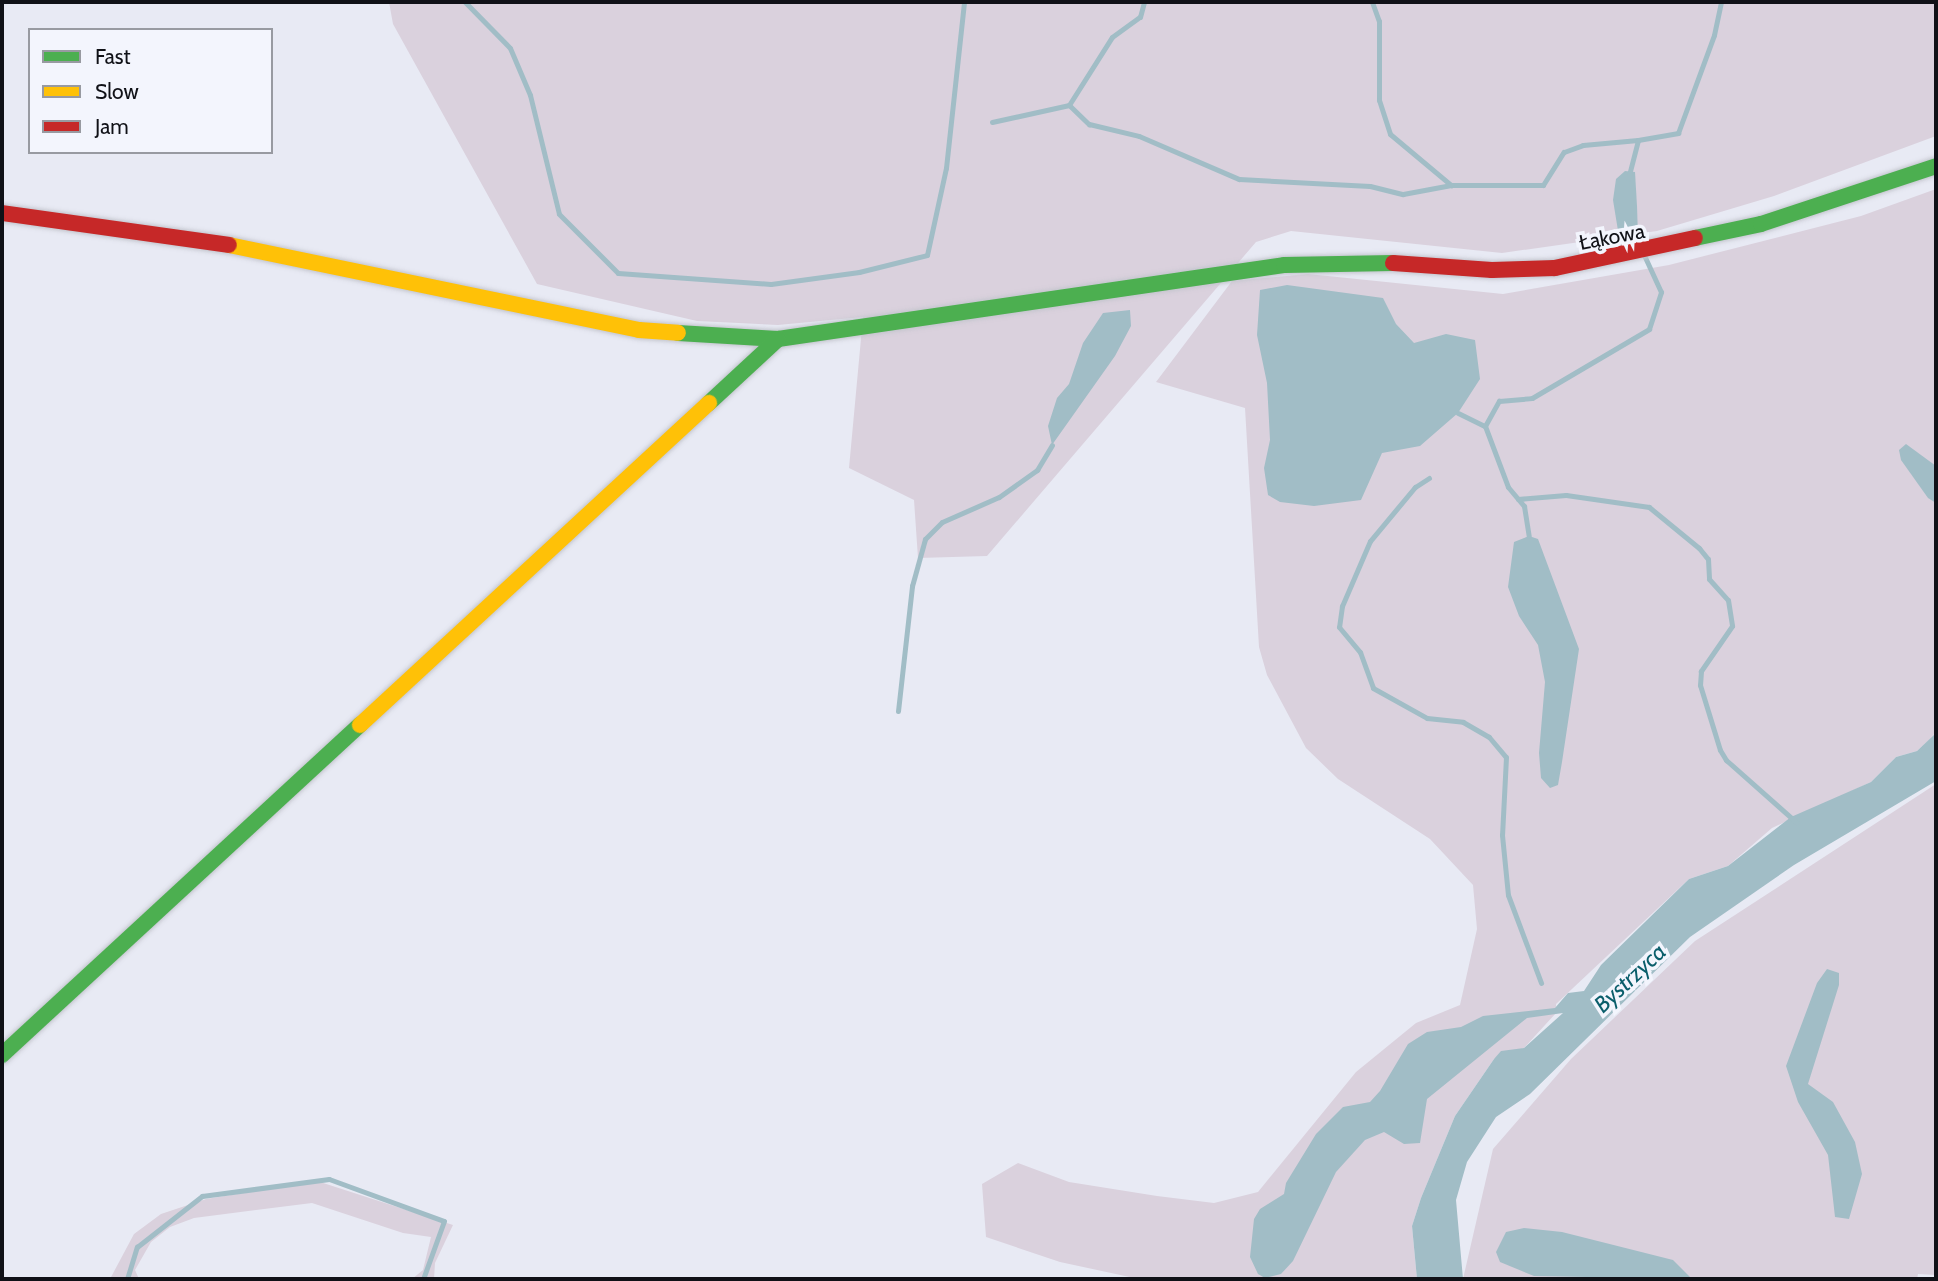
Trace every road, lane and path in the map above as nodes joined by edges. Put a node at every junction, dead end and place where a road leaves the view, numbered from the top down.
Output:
1 (1936, 166) edge
2 (2, 214) edge
3 (778, 339) junction
4 (2, 1055) edge

1 - 3 street, Łąkowa
2 - 3 street, Łąkowa
3 - 4 street

